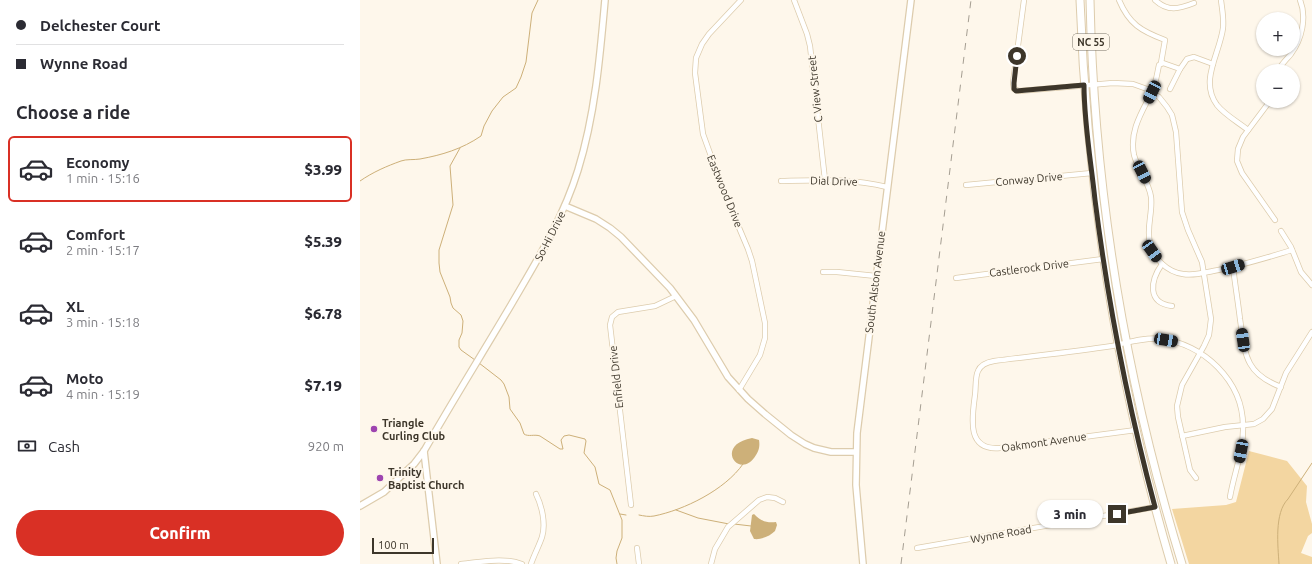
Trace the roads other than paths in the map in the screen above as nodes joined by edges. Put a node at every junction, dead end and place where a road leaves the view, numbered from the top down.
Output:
1 (605, 0) edge
2 (741, 0) edge
3 (794, 0) edge
4 (911, 0) edge
5 (1024, 0) edge
6 (1080, 0) edge
7 (1090, 0) edge
8 (1119, 0) edge
9 (1155, 0) edge
10 (1221, 0) edge
11 (1300, 0) edge
12 (1194, 3) dead end
13 (1161, 63) junction
14 (1213, 64) junction
15 (1283, 64) edge
16 (1180, 69) junction
17 (1084, 85) junction
18 (1094, 85) junction
19 (1170, 88) dead end
20 (1152, 92) junction
21 (1266, 108) edge
22 (1248, 130) junction
23 (1092, 173) junction
24 (825, 180) junction
25 (781, 181) dead end
26 (966, 185) dead end
27 (887, 187) junction
28 (565, 206) junction
29 (1275, 220) dead end
30 (1281, 231) dead end
31 (1292, 250) junction
32 (1103, 259) junction
33 (1162, 264) junction
34 (1233, 267) junction
35 (823, 272) dead end
36 (1204, 273) junction
37 (876, 276) junction
38 (956, 278) dead end
39 (1312, 285) edge
40 (676, 296) junction
41 (1172, 306) dead end
42 (1312, 332) edge
43 (1127, 343) junction
44 (1118, 344) junction
45 (1200, 352) junction
46 (1281, 387) junction
47 (739, 390) junction
48 (1244, 425) junction
49 (1136, 430) junction
50 (1182, 436) junction
51 (424, 451) junction
52 (856, 452) junction
53 (1196, 478) dead end
54 (536, 494) dead end
55 (1230, 497) dead end
56 (783, 502) dead end
57 (631, 505) dead end
58 (360, 506) edge
59 (1155, 507) junction
60 (637, 548) dead end
61 (917, 548) dead end
62 (437, 564) edge
63 (462, 564) edge
64 (522, 564) edge
65 (530, 564) edge
66 (639, 564) edge
67 (711, 564) edge
68 (862, 564) edge
69 (1171, 564) edge
70 (1182, 564) edge

1 - 28 street
2 - 47 street, Eastwood Drive
3 - 24 street, C View Street
4 - 27 street, South Alston Avenue
5 - 17 street
6 - 17 main road, NC 55
7 - 18 main road, NC 55
8 - 13 street
9 - 12 street
10 - 14 street
11 - 15 street
13 - 16 street
13 - 20 street
14 - 16 street
14 - 22 street
16 - 19 street
17 - 18 street
17 - 23 main road, NC 55
18 - 20 street
18 - 43 main road, NC 55
20 - 33 street
20 - 36 street
21 - 22 street
22 - 29 street
23 - 26 street, Conway Drive
23 - 32 main road, NC 55
24 - 25 street, Dial Drive
24 - 27 street, Dial Drive
27 - 37 street, South Alston Avenue
28 - 40 street, So-Hi Drive
28 - 51 street, So-Hi Drive
30 - 31 street
31 - 34 street
31 - 39 street
32 - 38 street, Castlerock Drive
32 - 44 main road, NC 55
33 - 36 street
33 - 41 street
34 - 36 street
34 - 46 street
35 - 37 street
36 - 45 street
37 - 52 street, South Alston Avenue
40 - 47 street, So-Hi Drive
40 - 57 street, Enfield Drive
42 - 46 street
43 - 44 street, Oakmont Avenue
43 - 45 street, Oakmont Avenue
43 - 70 main road, NC 55
44 - 49 main road, NC 55
44 - 49 street, Oakmont Avenue
45 - 48 street
45 - 50 street
46 - 48 street
47 - 52 street, So-Hi Drive
48 - 50 street
48 - 55 street
49 - 59 main road, NC 55
50 - 53 street
51 - 58 street, So-Hi Drive
51 - 62 street
52 - 68 street, South Alston Avenue
54 - 65 street
56 - 67 street
59 - 61 street, Wynne Road
59 - 69 main road, NC 55
60 - 66 street
63 - 64 street

